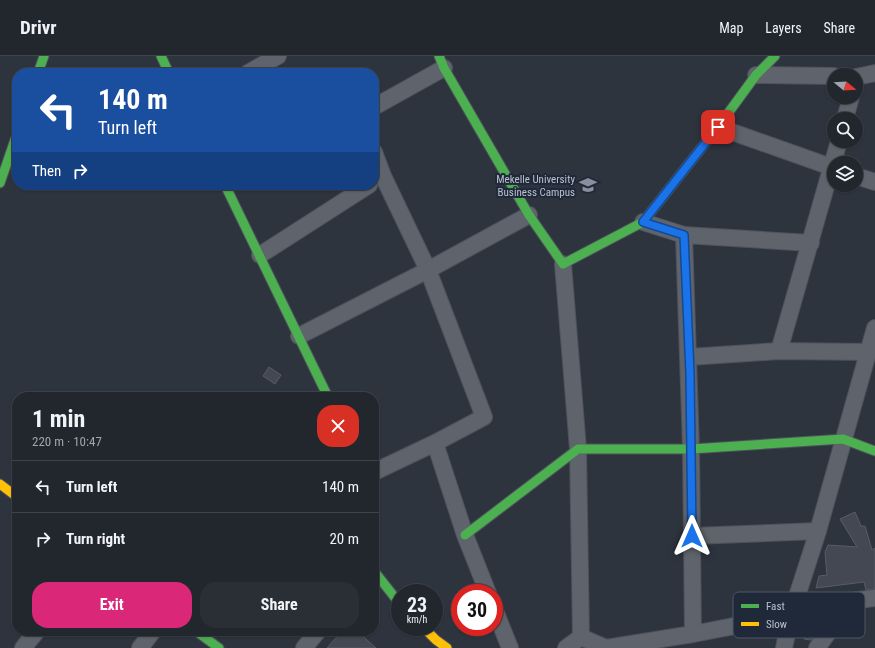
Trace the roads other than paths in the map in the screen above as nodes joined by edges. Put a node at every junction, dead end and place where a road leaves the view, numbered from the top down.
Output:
1 (44, 56) edge
2 (161, 56) edge
3 (278, 56) edge
4 (775, 56) edge
5 (442, 62) edge
6 (40, 68) edge
7 (167, 68) edge
8 (257, 68) edge
9 (875, 73) edge
10 (756, 75) junction
11 (827, 76) edge
12 (863, 76) edge
13 (379, 104) edge
14 (718, 127) junction
15 (12, 148) edge
16 (827, 166) edge
17 (863, 178) edge
18 (379, 181) edge
19 (875, 182) edge
20 (0, 183) edge
21 (827, 188) edge
22 (228, 190) edge
23 (361, 190) edge
24 (529, 215) junction
25 (643, 222) junction
26 (684, 235) junction
27 (811, 243) junction
28 (260, 255) junction
29 (563, 264) junction
30 (428, 270) junction
31 (875, 328) edge
32 (299, 336) junction
33 (779, 351) junction
34 (868, 352) junction
35 (689, 357) junction
36 (326, 392) edge
37 (843, 439) junction
38 (435, 443) junction
39 (578, 450) junction
40 (691, 450) junction
41 (875, 451) edge
42 (379, 470) edge
43 (818, 531) junction
44 (465, 535) junction
45 (692, 536) junction
46 (379, 578) edge
47 (484, 584) edge
48 (798, 592) edge
49 (391, 594) edge
50 (875, 598) edge
51 (865, 599) edge
52 (733, 626) edge
53 (503, 630) edge
54 (693, 634) junction
55 (33, 636) edge
56 (149, 636) edge
57 (203, 636) edge
58 (314, 636) edge
59 (431, 636) edge
60 (581, 637) junction
61 (786, 638) edge
62 (824, 638) edge
63 (438, 645) edge
64 (23, 648) edge
65 (140, 648) edge
66 (219, 648) edge
67 (304, 648) edge
68 (510, 648) edge
69 (566, 648) edge
70 (606, 648) edge
71 (784, 648) edge
72 (817, 648) edge

1 - 6 street
2 - 7 street
3 - 8 street
4 - 10 street
5 - 13 street
5 - 24 street
9 - 12 street
10 - 11 street
10 - 14 street
14 - 16 street
14 - 25 street
15 - 20 street
17 - 19 street
18 - 30 street
21 - 27 street
22 - 28 street
23 - 28 street
24 - 29 street
24 - 30 street
25 - 26 street
25 - 29 street
26 - 27 street
26 - 35 street
27 - 33 street
28 - 32 street
29 - 39 street
30 - 32 street
30 - 38 street
31 - 34 street
32 - 36 street
33 - 34 street
33 - 35 street
34 - 37 street
35 - 40 street
37 - 40 street
37 - 41 street
37 - 43 street
38 - 42 street
38 - 44 street
39 - 40 street
39 - 44 street
39 - 60 street
40 - 45 street
43 - 45 street
43 - 48 street
44 - 47 street
45 - 54 street
46 - 49 street
50 - 51 street
52 - 54 street
53 - 68 street
54 - 70 street
55 - 64 street
56 - 65 street
57 - 66 street
58 - 67 street
59 - 63 street
60 - 69 street
60 - 70 street
61 - 71 street
62 - 72 street

